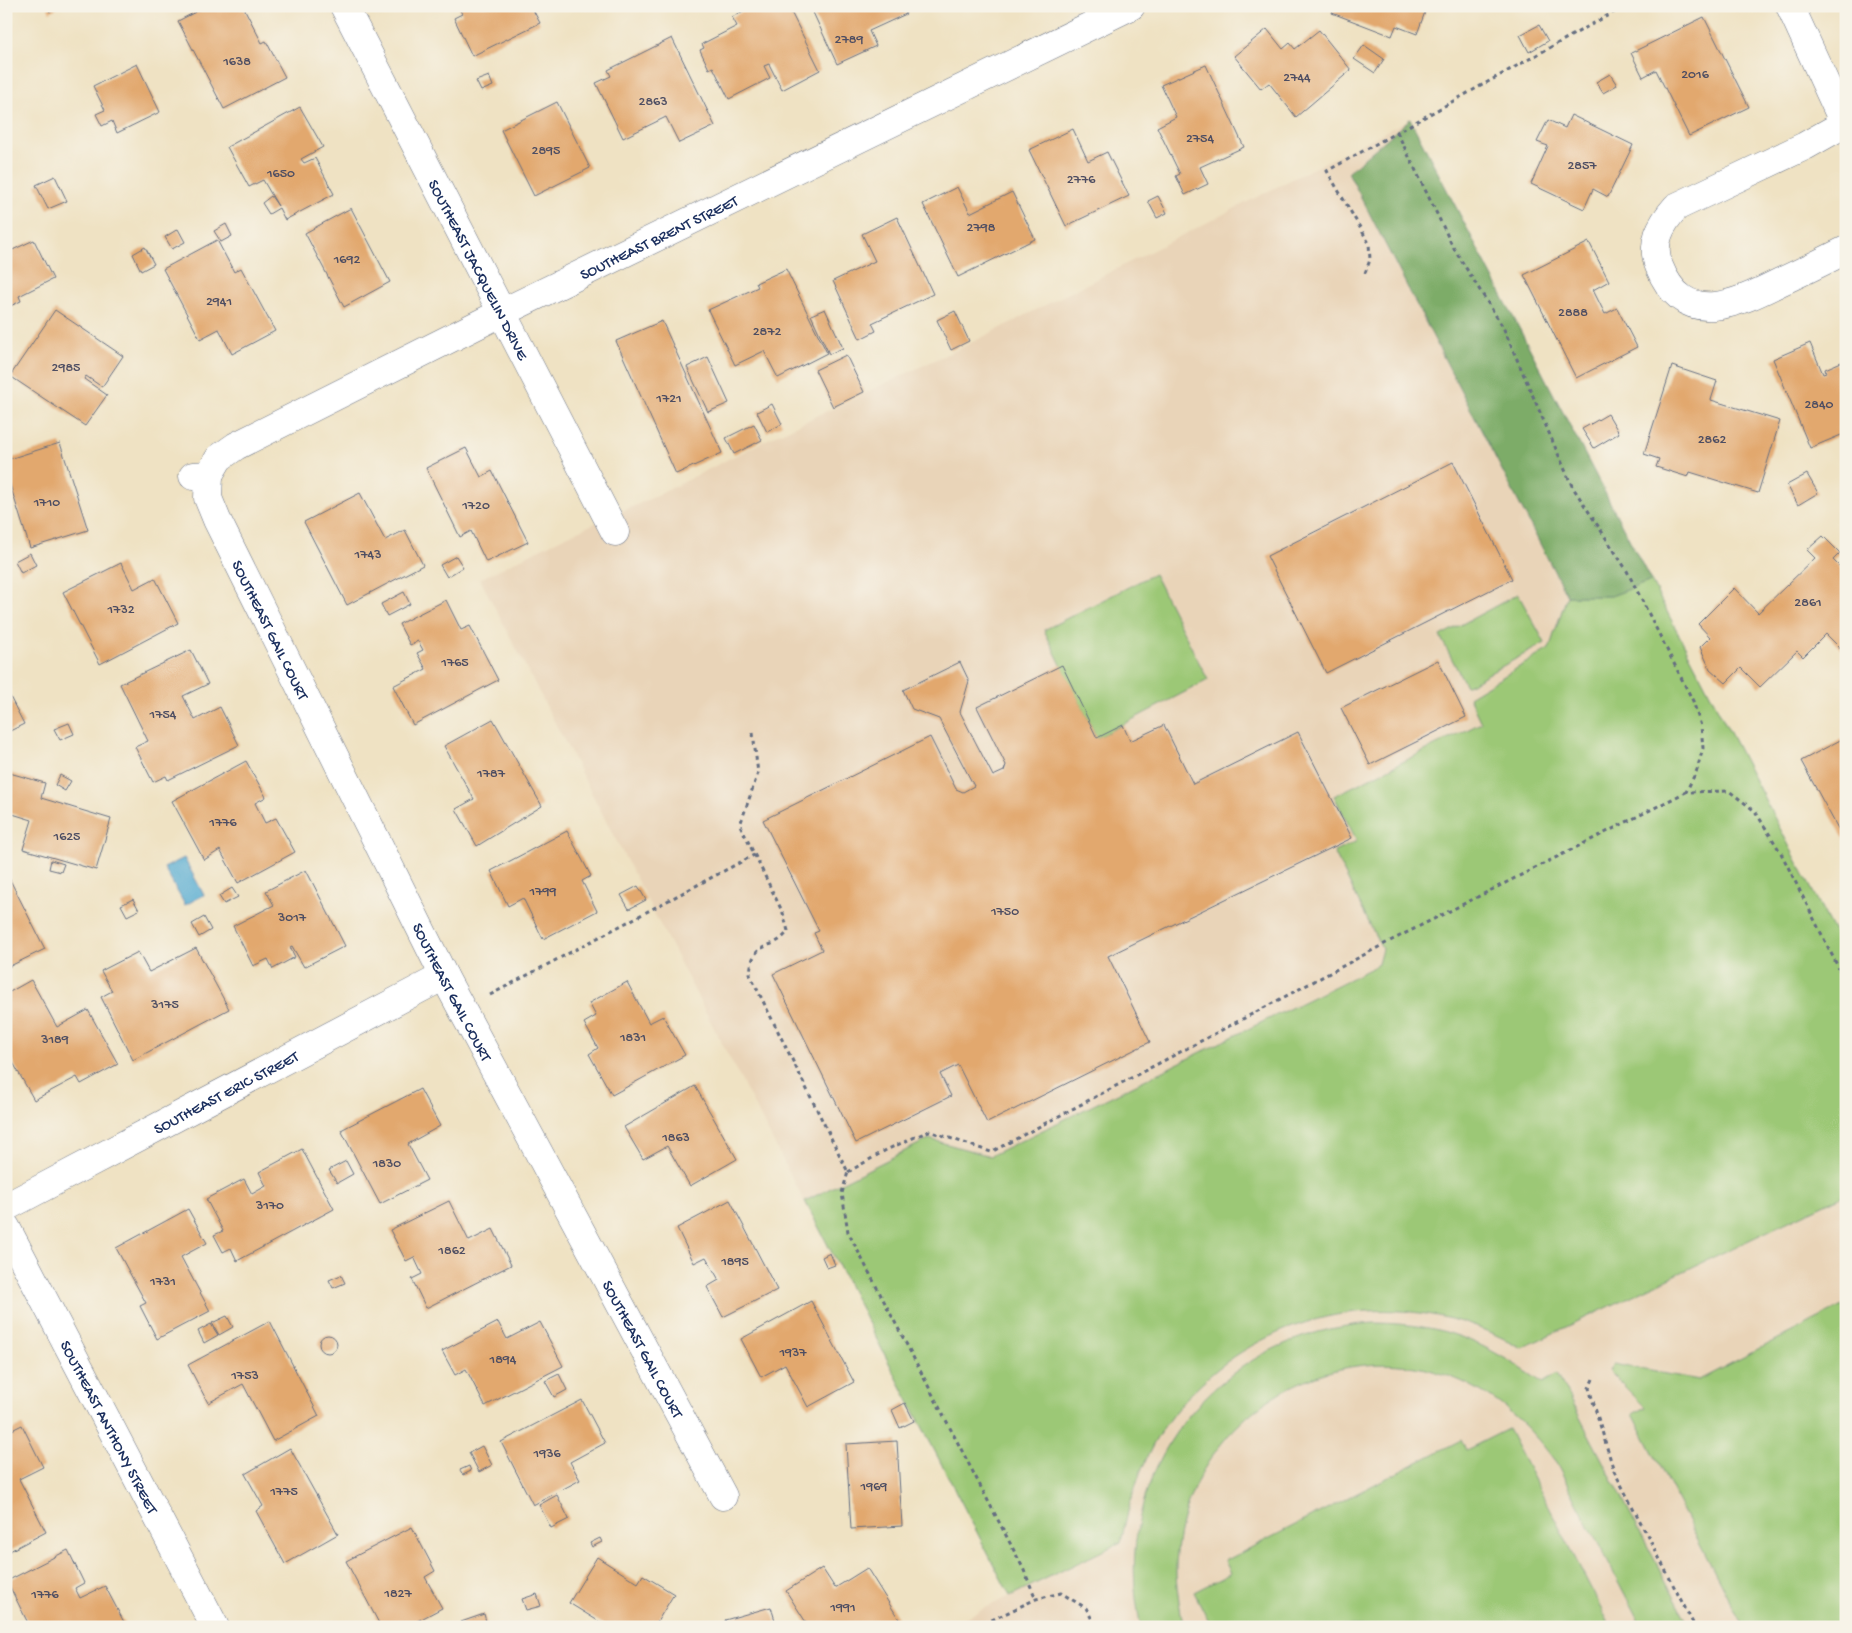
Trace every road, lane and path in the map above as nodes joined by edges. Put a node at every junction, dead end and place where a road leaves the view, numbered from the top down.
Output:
1 (344, 6) edge
2 (1131, 6) edge
3 (1625, 6) edge
4 (1790, 6) edge
5 (1845, 126) edge
6 (1397, 132) junction
7 (1846, 250) edge
8 (1365, 272) dead end
9 (501, 312) junction
10 (201, 476) joint
11 (615, 532) dead end
12 (753, 733) dead end
13 (1686, 792) junction
14 (754, 855) junction
15 (444, 976) junction
16 (1846, 983) edge
17 (463, 1009) junction
18 (848, 1172) junction
19 (6, 1208) edge
20 (6, 1227) edge
21 (1592, 1379) dead end
22 (724, 1496) dead end
23 (1036, 1599) junction
24 (215, 1627) edge
25 (977, 1627) edge
26 (1096, 1627) edge
27 (1696, 1627) edge

1 - 9 street, SOUTHEAST JACQUELIN DRIVE
2 - 9 street, SOUTHEAST BRENT STREET
3 - 6 path
4 - 5 street
5 - 7 street
6 - 8 path
6 - 13 path
9 - 10 street, SOUTHEAST BRENT STREET
9 - 11 street, SOUTHEAST JACQUELIN DRIVE
10 - 15 street, SOUTHEAST GAIL COURT
12 - 14 path
13 - 16 path
13 - 18 path
14 - 17 path
14 - 18 path
15 - 17 street, SOUTHEAST GAIL COURT
15 - 19 street, SOUTHEAST ERIC STREET
17 - 22 street, SOUTHEAST GAIL COURT
18 - 23 path
20 - 24 street, SOUTHEAST ANTHONY STREET
21 - 27 path
23 - 25 path
23 - 26 path

